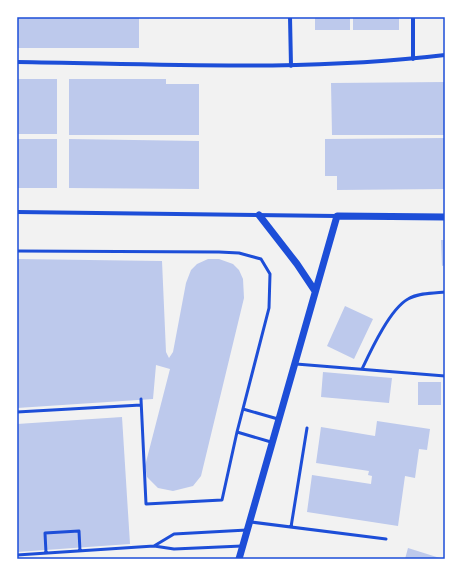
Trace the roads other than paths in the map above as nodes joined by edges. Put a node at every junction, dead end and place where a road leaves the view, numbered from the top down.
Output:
1 (290, 17) edge
2 (413, 17) edge
3 (445, 55) edge
4 (413, 59) junction
5 (17, 62) edge
6 (291, 66) junction
7 (17, 212) edge
8 (259, 215) junction
9 (336, 216) junction
10 (445, 217) edge
11 (17, 250) edge
12 (315, 291) junction
13 (445, 292) edge
14 (294, 364) junction
15 (362, 369) junction
16 (445, 376) edge
17 (141, 399) dead end
18 (141, 405) junction
19 (243, 409) junction
20 (17, 412) edge
21 (278, 419) junction
22 (307, 428) dead end
23 (237, 432) junction
24 (272, 442) junction
25 (249, 522) junction
26 (291, 527) junction
27 (247, 530) junction
28 (386, 539) dead end
29 (154, 546) junction
30 (242, 546) junction
31 (80, 551) junction
32 (46, 553) junction
33 (17, 555) edge
34 (239, 559) edge

1 - 6 street
2 - 4 street
3 - 4 street
4 - 6 street
5 - 6 street
7 - 8 street
8 - 9 street
8 - 12 street
9 - 10 street
9 - 12 street
11 - 19 lane
12 - 14 street
13 - 15 lane
14 - 15 lane
14 - 21 street
15 - 16 lane
17 - 18 lane
18 - 20 lane
18 - 23 lane
19 - 21 lane
19 - 23 lane
21 - 24 street
22 - 26 lane
23 - 24 lane
24 - 25 street
25 - 26 lane
25 - 27 street
26 - 28 lane
27 - 29 lane
27 - 30 street
29 - 30 lane
29 - 31 lane
30 - 34 street
31 - 32 lane
31 - 32 lane
32 - 33 lane

